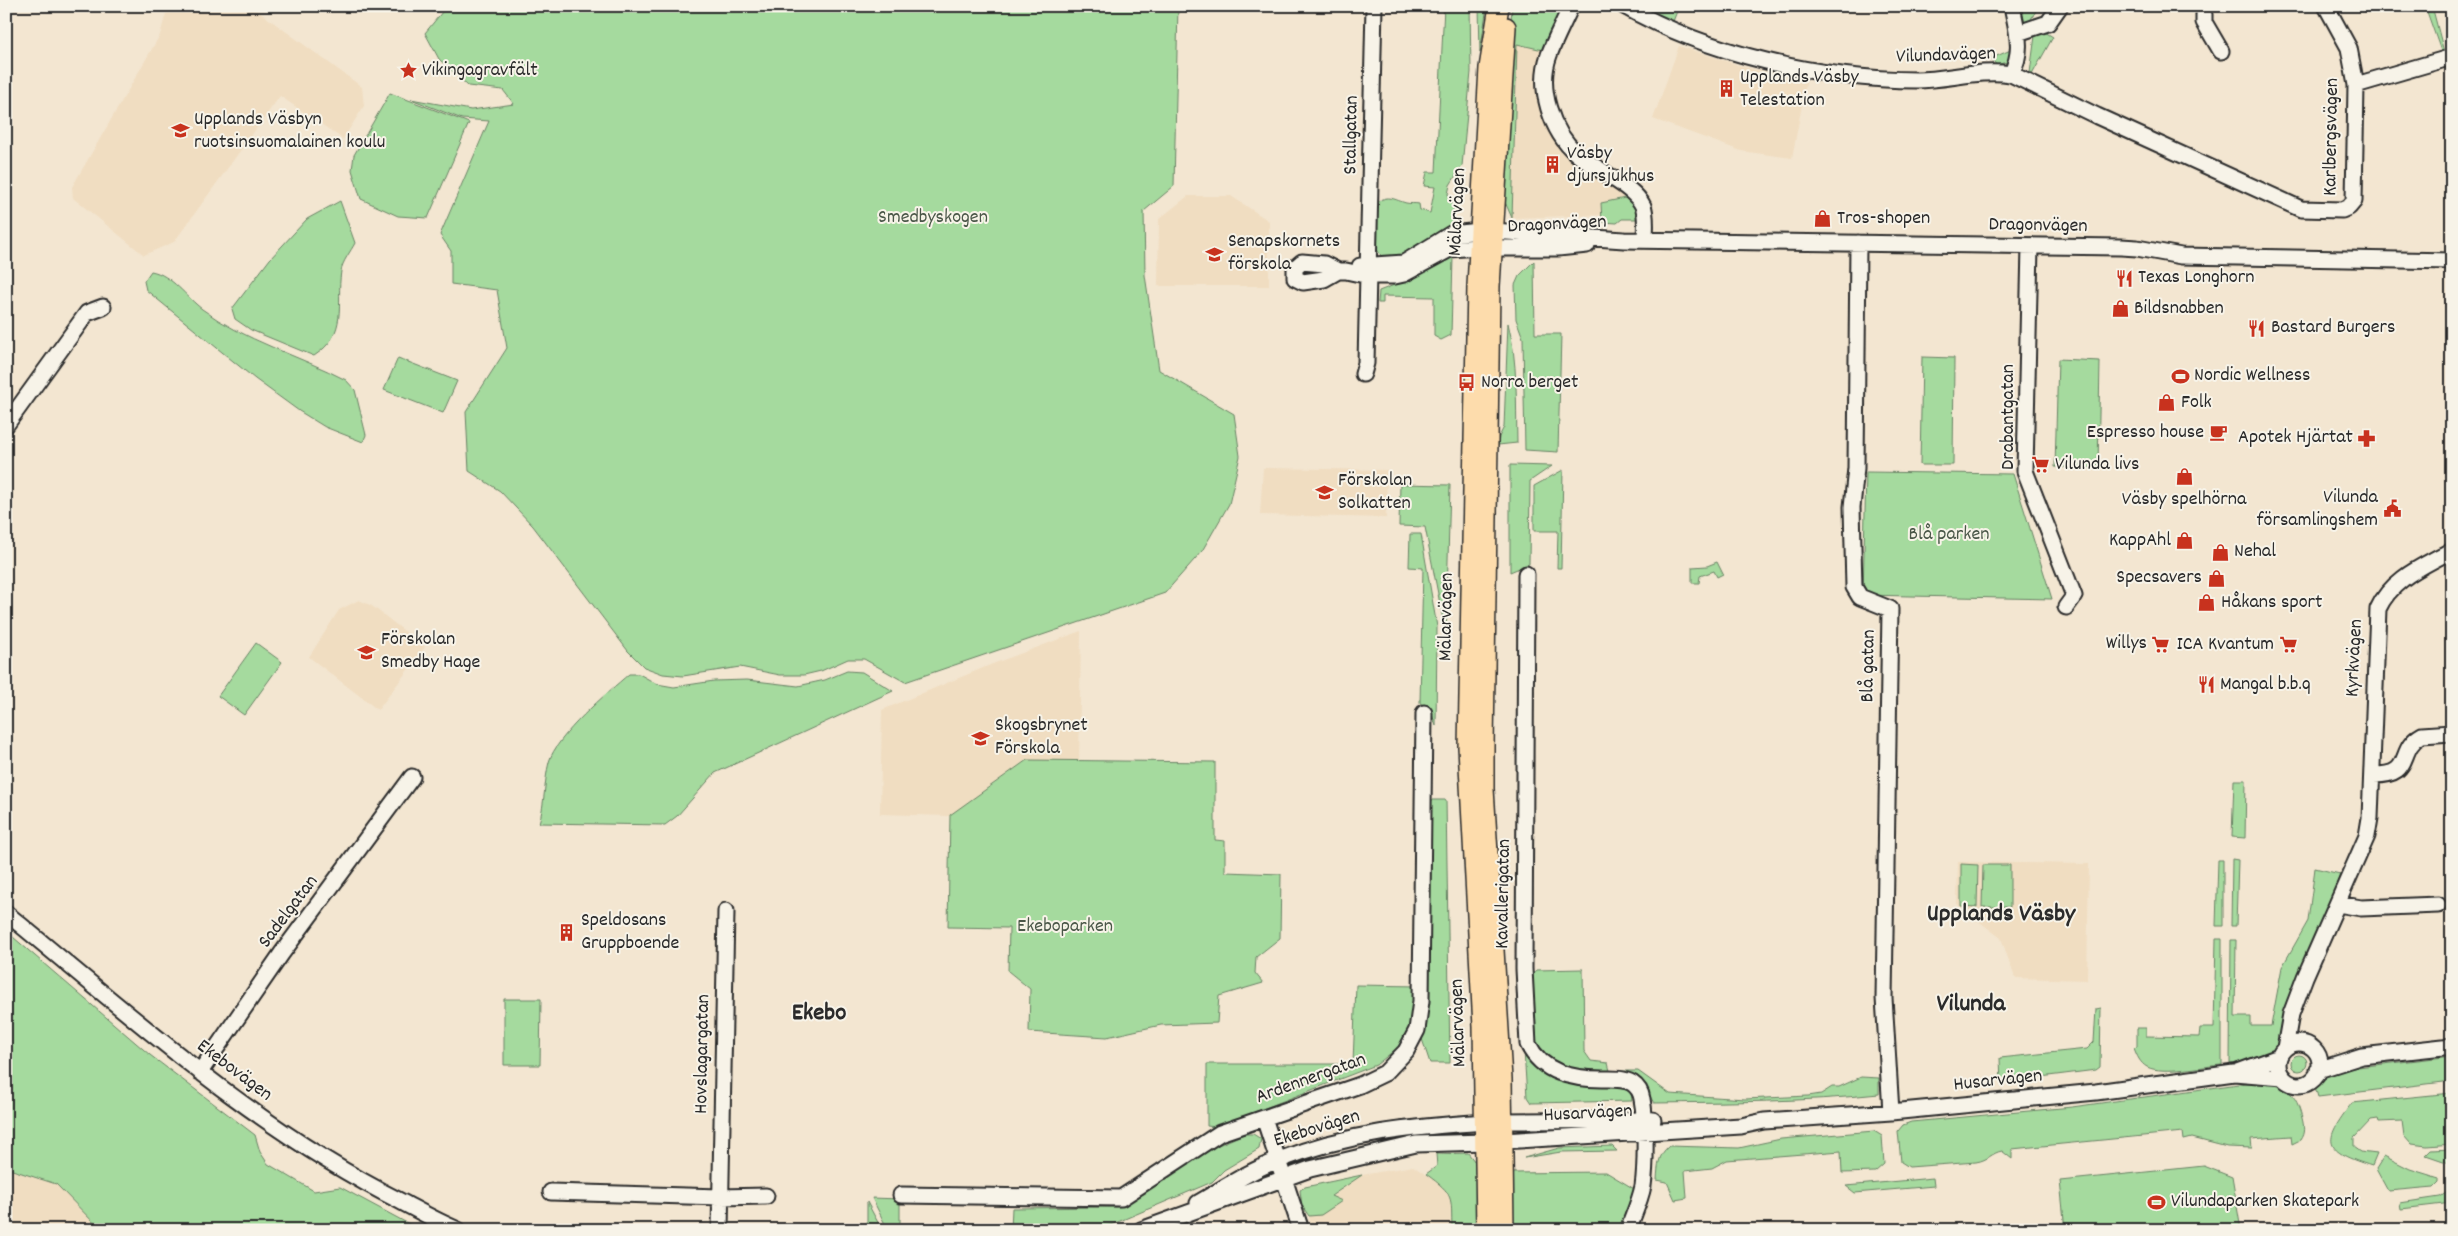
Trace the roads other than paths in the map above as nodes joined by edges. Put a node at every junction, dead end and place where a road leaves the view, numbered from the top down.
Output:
1 (1374, 6) edge
2 (1499, 6) edge
3 (1508, 6) edge
4 (1571, 6) edge
5 (1624, 6) edge
6 (2012, 6) edge
7 (2060, 6) edge
8 (2326, 6) edge
9 (2204, 14) dead end
10 (2018, 33) junction
11 (2221, 51) dead end
12 (2452, 57) edge
13 (2011, 74) junction
14 (2356, 86) junction
15 (2342, 210) joint
16 (1486, 239) junction
17 (1645, 240) junction
18 (1858, 243) junction
19 (2030, 246) junction
20 (2452, 261) edge
21 (1342, 271) dead end
22 (1369, 271) junction
23 (102, 308) dead end
24 (1363, 374) dead end
25 (6, 425) edge
26 (2452, 550) edge
27 (1526, 574) dead end
28 (2066, 607) dead end
29 (1424, 713) dead end
30 (2452, 733) edge
31 (2372, 775) junction
32 (412, 777) dead end
33 (2338, 904) junction
34 (2438, 905) dead end
35 (726, 911) dead end
36 (6, 913) edge
37 (2297, 1000) junction
38 (2452, 1046) edge
39 (2310, 1048) junction
40 (2282, 1052) junction
41 (2362, 1056) junction
42 (2318, 1070) junction
43 (200, 1072) junction
44 (2234, 1073) junction
45 (2282, 1076) junction
46 (1892, 1112) junction
47 (1264, 1118) junction
48 (1494, 1122) junction
49 (1643, 1126) junction
50 (1494, 1141) junction
51 (1278, 1160) junction
52 (1284, 1177) junction
53 (551, 1192) dead end
54 (901, 1194) dead end
55 (766, 1196) dead end
56 (720, 1197) junction
57 (1173, 1217) junction
58 (458, 1230) edge
59 (720, 1230) edge
60 (1142, 1230) edge
61 (1299, 1230) edge
62 (1486, 1230) edge
63 (1504, 1230) edge
64 (1628, 1230) edge

1 - 22 street, Stallgatan
2 - 16 main road, Mälarvägen
3 - 16 main road, Mälarvägen
4 - 17 street
5 - 13 street, Vilundavägen
6 - 10 street
7 - 10 street
8 - 14 street, Karlbergsvägen
9 - 11 street
10 - 13 street
12 - 14 street
13 - 15 street, Vilundavägen
14 - 15 street, Karlbergsvägen
16 - 17 street, Dragonvägen
16 - 22 street
16 - 48 main road, Mälarvägen
17 - 18 street, Dragonvägen
18 - 19 street, Dragonvägen
18 - 46 street, Blå gatan
19 - 20 street, Dragonvägen
19 - 28 street, Drabantgatan
21 - 22 street
22 - 24 street, Stallgatan
23 - 25 street
26 - 31 street, Kyrkvägen
27 - 49 street, Kavallerigatan
29 - 47 street, Ardennergatan
30 - 31 street
31 - 33 street, Kyrkvägen
32 - 43 street, Sadelgatan
33 - 34 street
33 - 37 street, Kyrkvägen
35 - 56 street, Hovslagargatan
36 - 43 street, Ekebovägen
37 - 39 street, Kyrkvägen
37 - 40 street, Kyrkvägen
38 - 41 street
39 - 40 street, Husarvägen
39 - 41 street, Husarvägen
39 - 42 street
40 - 44 street, Husarvägen
40 - 45 street
41 - 42 street
42 - 45 street, Husarvägen
43 - 58 street, Ekebovägen
44 - 45 street, Husarvägen
44 - 46 street, Husarvägen
46 - 49 street, Husarvägen
47 - 51 street
47 - 54 street, Ardennergatan
48 - 49 street, Husarvägen
48 - 50 main road, Mälarvägen
48 - 51 street, Ekebovägen
49 - 50 street, Husarvägen
49 - 64 street, Kavallerigatan
50 - 52 street, Ekebovägen
50 - 62 main road, Mälarvägen
50 - 63 main road, Mälarvägen
51 - 52 street
51 - 57 street, Ekebovägen
52 - 57 street, Ekebovägen
52 - 61 street
53 - 56 street
55 - 56 street
56 - 59 street, Hovslagargatan
57 - 60 street, Ekebovägen

